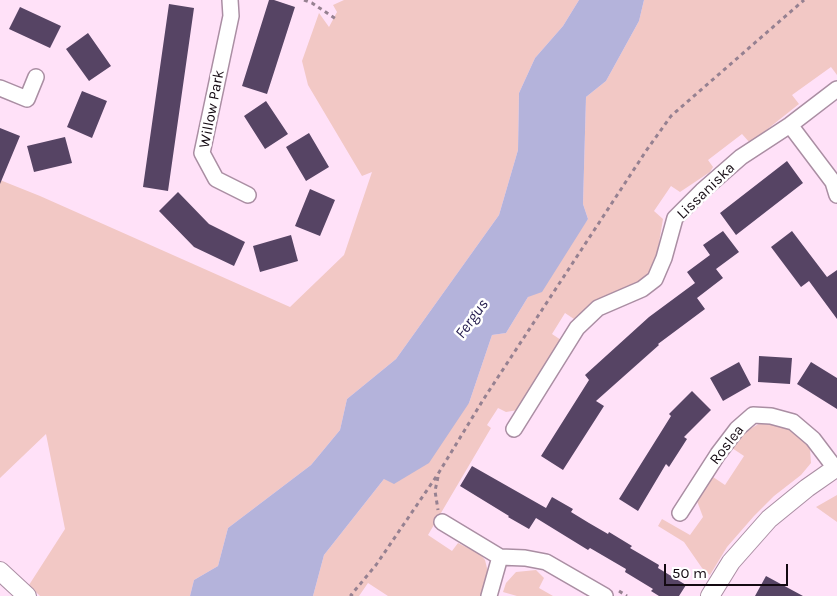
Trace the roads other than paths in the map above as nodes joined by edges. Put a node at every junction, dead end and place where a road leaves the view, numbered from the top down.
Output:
1 (230, 0) edge
2 (36, 77) dead end
3 (0, 88) edge
4 (837, 89) edge
5 (790, 125) junction
6 (248, 195) dead end
7 (837, 195) edge
8 (514, 429) dead end
9 (836, 467) edge
10 (680, 513) dead end
11 (442, 522) road end
12 (500, 557) junction
13 (0, 571) edge
14 (27, 596) edge
15 (489, 596) edge
16 (605, 596) edge
17 (710, 596) edge

1 - 6 street, Willow Park
2 - 3 street
4 - 5 street, Lissaniska
5 - 7 street
5 - 8 street, Lissaniska
9 - 10 street, Roslea
9 - 17 street
11 - 12 street
12 - 15 street
12 - 16 street
13 - 14 street

